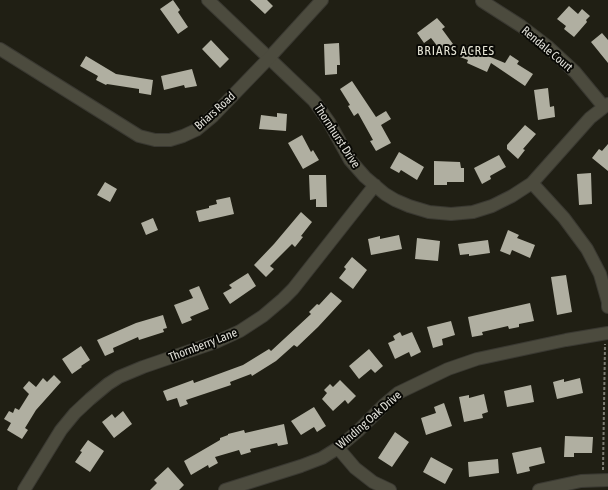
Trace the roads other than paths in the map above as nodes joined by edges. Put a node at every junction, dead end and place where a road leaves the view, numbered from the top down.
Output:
1 (208, 0) edge
2 (322, 0) edge
3 (482, 1) dead end
4 (0, 49) edge
5 (269, 58) junction
6 (606, 105) edge
7 (532, 183) junction
8 (374, 186) junction
9 (608, 308) edge
10 (607, 333) edge
11 (338, 448) junction
12 (605, 479) edge
13 (24, 490) edge
14 (225, 490) edge
15 (390, 490) edge
16 (540, 490) edge

1 - 5 street, Thornhurst Drive
2 - 5 street, Briars Road
3 - 6 street, Rendale Court
4 - 5 street, Briars Road
5 - 8 street, Thornhurst Drive
6 - 7 street, Thornhurst Drive
7 - 8 street, Thornhurst Drive
7 - 9 street
8 - 13 street, Thornberry Lane
10 - 11 street, Winding Oak Drive
11 - 14 street, Winding Oak Drive
11 - 15 street
12 - 16 street

